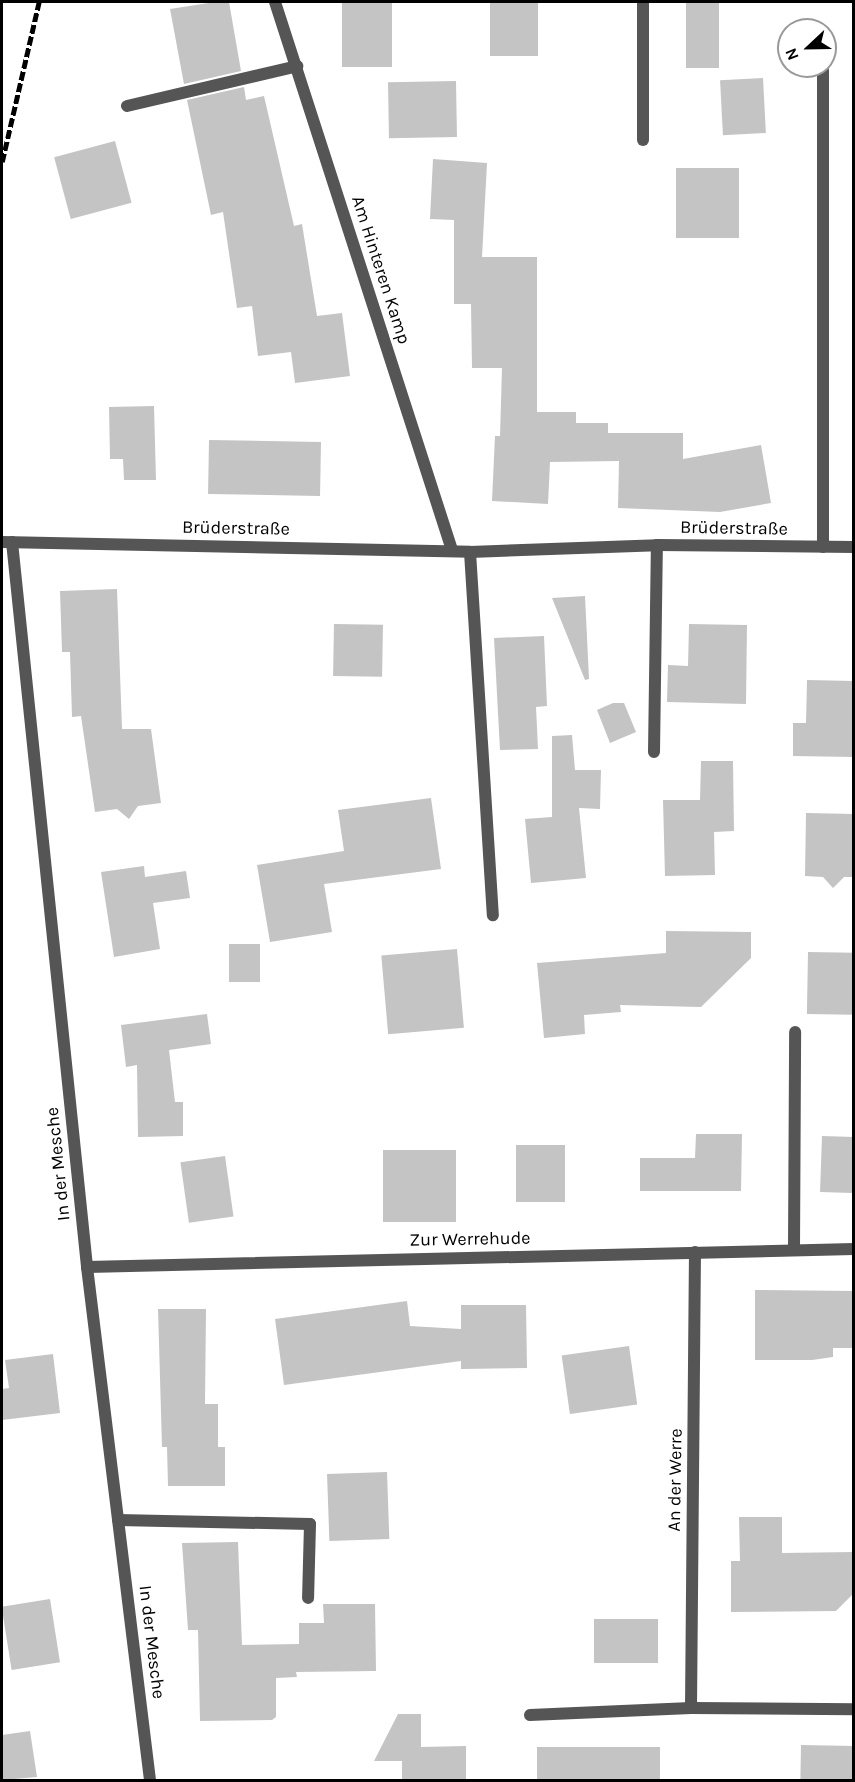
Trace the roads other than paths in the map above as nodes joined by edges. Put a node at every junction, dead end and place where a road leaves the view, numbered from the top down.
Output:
1 (275, 2) edge
2 (643, 2) edge
3 (297, 66) junction
4 (823, 78) edge
5 (126, 106) dead end
6 (643, 140) dead end
7 (7, 542) edge
8 (657, 545) junction
9 (823, 547) junction
10 (854, 547) edge
11 (452, 550) junction
12 (470, 552) junction
13 (654, 752) dead end
14 (493, 915) dead end
15 (795, 1032) dead end
16 (794, 1249) junction
17 (854, 1249) edge
18 (695, 1252) junction
19 (87, 1267) junction
20 (118, 1520) junction
21 (308, 1598) dead end
22 (691, 1708) junction
23 (854, 1709) edge
24 (530, 1714) dead end
25 (150, 1780) edge

1 - 3 street, Am Hinteren Kamp
2 - 6 street
3 - 5 street
3 - 11 street, Am Hinteren Kamp
4 - 9 street
7 - 11 street, Brüderstraße
7 - 19 street, In der Mesche
8 - 9 street, Brüderstraße
8 - 12 street, Brüderstraße
8 - 13 street
9 - 10 street, Brüderstraße
11 - 12 street, Brüderstraße
12 - 14 street
15 - 16 street
16 - 17 street, Zur Werrehude
16 - 18 street, Zur Werrehude
18 - 19 street, Zur Werrehude
18 - 22 street, An der Werre
19 - 20 street, In der Mesche
20 - 21 street
20 - 25 street, In der Mesche
22 - 23 street
22 - 24 street

